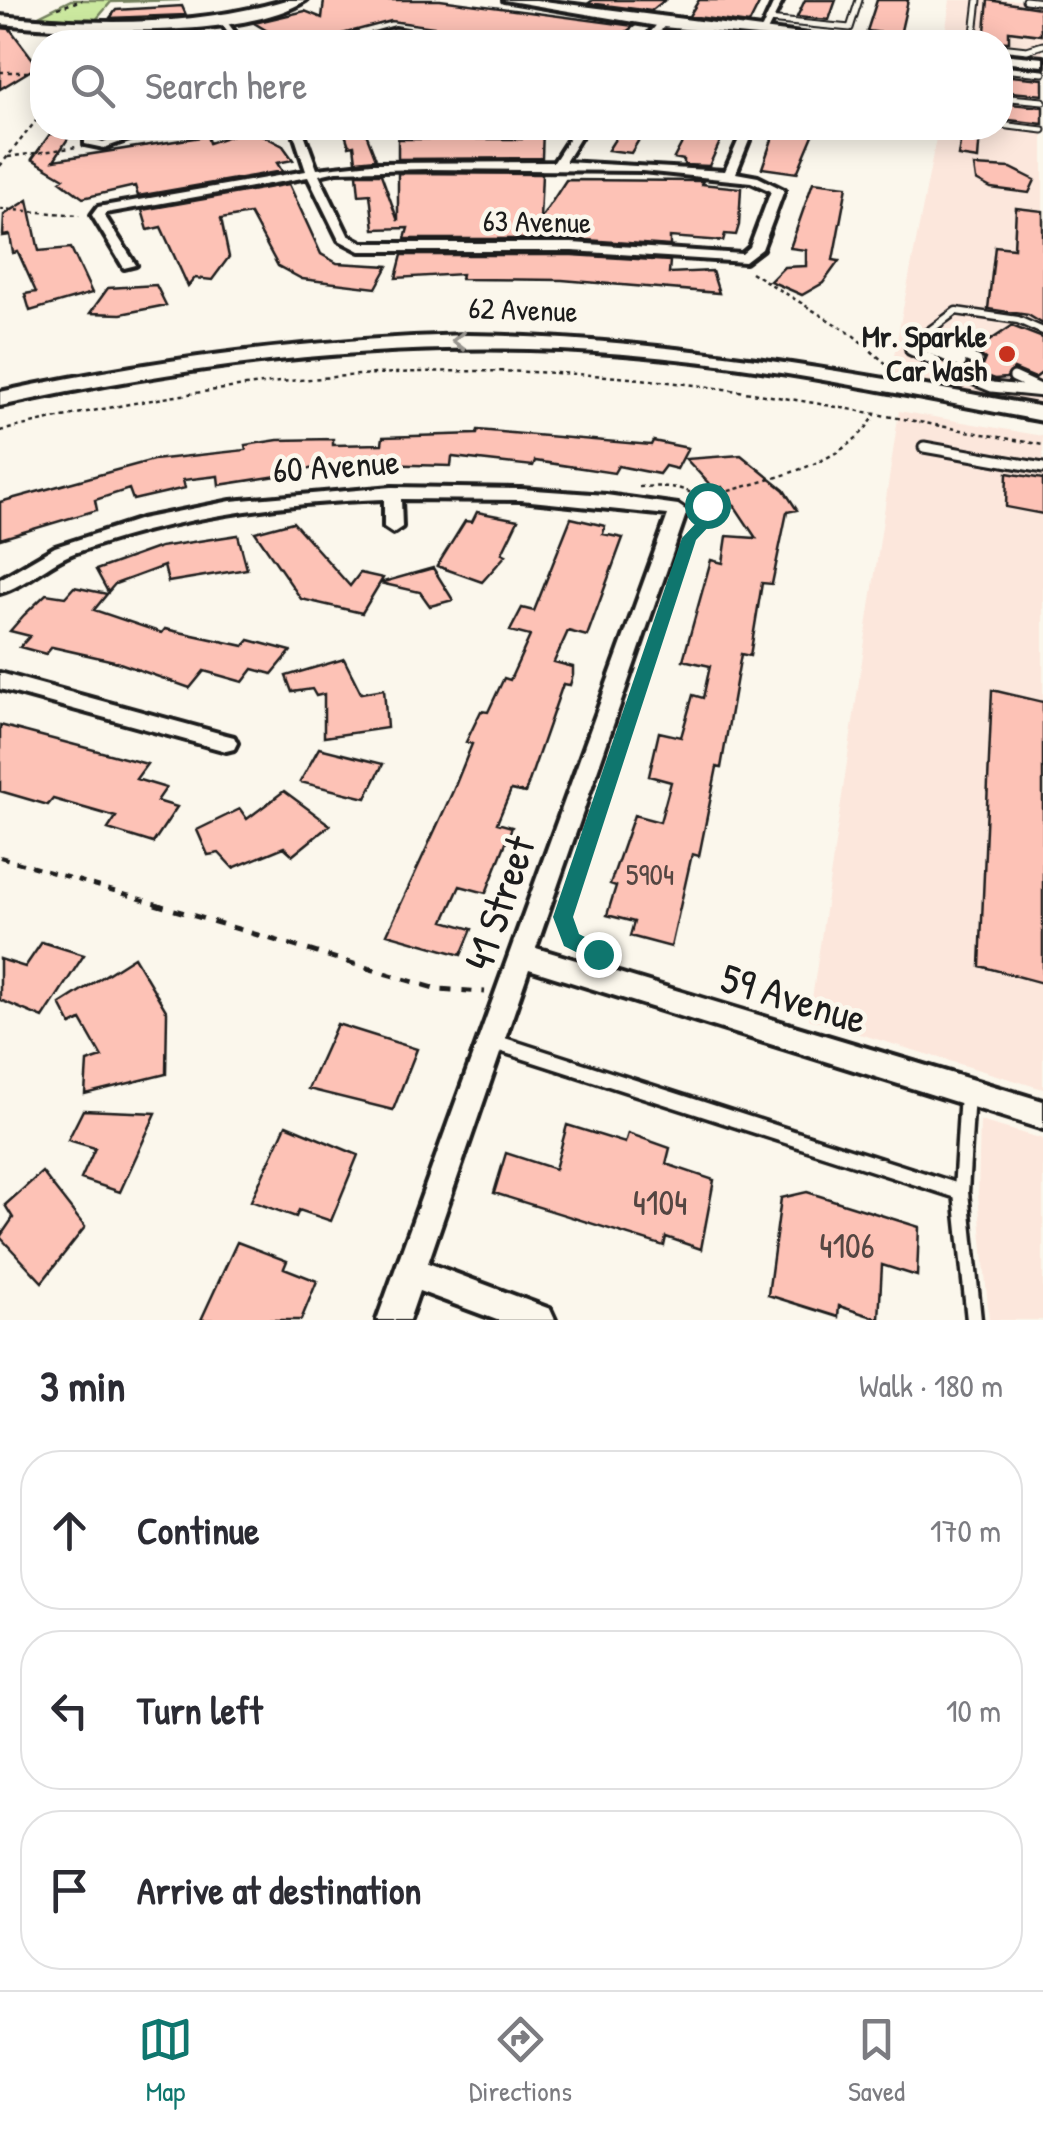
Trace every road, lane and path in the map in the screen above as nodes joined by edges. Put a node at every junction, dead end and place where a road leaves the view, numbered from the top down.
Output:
1 (300, 0) edge
2 (510, 0) edge
3 (779, 0) edge
4 (859, 0) edge
5 (978, 0) edge
6 (1026, 0) edge
7 (543, 2) edge
8 (1043, 2) edge
9 (0, 20) edge
10 (221, 20) junction
11 (663, 22) junction
12 (766, 26) junction
13 (229, 30) edge
14 (656, 30) edge
15 (788, 30) edge
16 (974, 30) edge
17 (1043, 45) edge
18 (1013, 48) edge
19 (1013, 59) edge
20 (1043, 62) edge
21 (1013, 71) edge
22 (0, 72) edge
23 (30, 72) edge
24 (1043, 74) edge
25 (1013, 98) edge
26 (1043, 101) edge
27 (1013, 127) edge
28 (30, 129) edge
29 (1043, 130) edge
30 (91, 140) edge
31 (302, 140) edge
32 (574, 140) edge
33 (744, 140) edge
34 (90, 145) joint
35 (8, 157) junction
36 (558, 165) junction
37 (0, 166) edge
38 (314, 172) junction
39 (729, 175) junction
40 (0, 209) edge
41 (73, 215) dead end
42 (129, 265) dead end
43 (746, 269) dead end
44 (1043, 330) edge
45 (915, 342) junction
46 (933, 360) dead end
47 (977, 361) dead end
48 (960, 363) dead end
49 (1014, 377) dead end
50 (970, 378) dead end
51 (996, 378) dead end
52 (898, 379) dead end
53 (1043, 391) edge
54 (1028, 392) junction
55 (0, 399) edge
56 (1043, 414) edge
57 (875, 416) junction
58 (0, 418) edge
59 (1043, 430) edge
60 (0, 431) edge
61 (1043, 445) edge
62 (924, 447) dead end
63 (1043, 468) edge
64 (392, 492) junction
65 (678, 511) joint
66 (393, 528) dead end
67 (689, 538) dead end
68 (5, 583) edge
69 (0, 681) edge
70 (226, 743) dead end
71 (616, 756) dead end
72 (0, 856) edge
73 (598, 954) dead end
74 (522, 956) junction
75 (507, 999) junction
76 (491, 1041) junction
77 (967, 1093) junction
78 (1043, 1115) edge
79 (961, 1192) junction
80 (410, 1272) junction
81 (393, 1320) edge
82 (539, 1320) edge
83 (974, 1320) edge

1 - 10 main road
2 - 7 main road
3 - 12 street
4 - 12 lane
5 - 16 lane
6 - 8 lane
7 - 11 main road
9 - 10 main road
10 - 13 street
11 - 12 main road
11 - 14 street
12 - 15 main road
17 - 18 lane
19 - 20 main road
21 - 24 lane
22 - 23 path
25 - 26 lane
27 - 29 lane
28 - 35 path
30 - 34 street
31 - 38 street
32 - 36 street
33 - 39 street
34 - 35 path
35 - 37 path
36 - 38 street
36 - 39 street
38 - 39 street, 63 Avenue
38 - 42 street
40 - 41 path
43 - 52 path
44 - 45 lane
45 - 46 lane
45 - 47 lane
45 - 48 lane
49 - 53 lane
50 - 54 lane
51 - 54 lane
53 - 54 lane
56 -> 55 main road, 62 Avenue
57 - 60 path
57 - 61 path
57 - 67 path
58 - 59 main road, 62 Avenue
62 - 63 lane
64 - 65 street, 60 Avenue
64 - 66 street
64 - 68 street, 60 Avenue
65 - 74 street, 41 Street
69 - 70 street
71 - 73 path
72 - 75 path
74 - 75 street, 41 Street
74 - 77 street, 59 Avenue
75 - 76 street, 41 Street
76 - 79 lane
76 - 80 street, 41 Street
77 - 78 street, 59 Avenue
77 - 79 lane
79 - 83 lane
80 - 81 street, 41 Street
80 - 82 street

